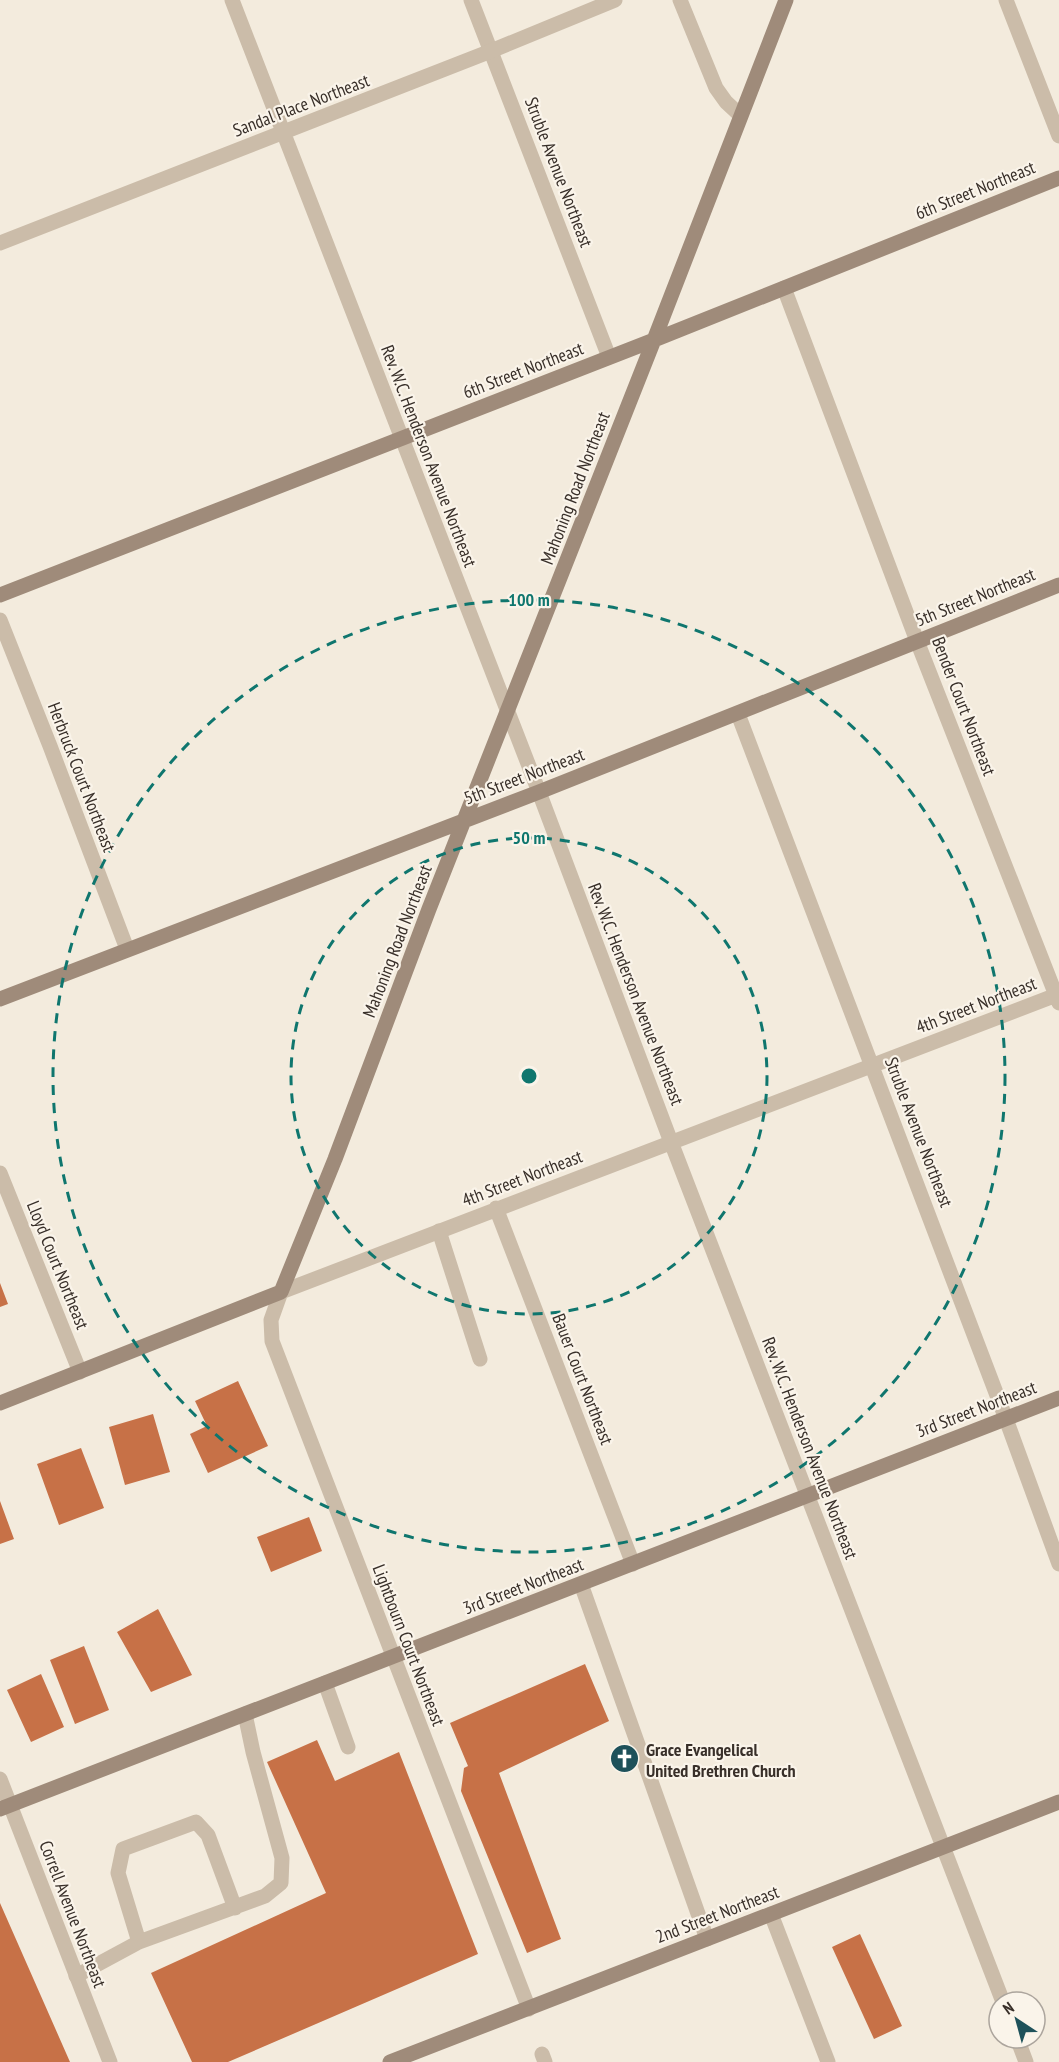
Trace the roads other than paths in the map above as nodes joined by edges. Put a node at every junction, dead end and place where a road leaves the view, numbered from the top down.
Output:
1 (232, 0) edge
2 (471, 0) edge
3 (615, 0) edge
4 (680, 0) edge
5 (786, 0) edge
6 (1006, 0) edge
7 (491, 51) junction
8 (740, 115) junction
9 (283, 133) junction
10 (1059, 136) edge
11 (1059, 178) edge
12 (0, 243) edge
13 (784, 288) junction
14 (654, 340) junction
15 (609, 357) junction
16 (402, 438) junction
17 (1059, 585) edge
18 (0, 595) edge
19 (0, 620) edge
20 (917, 641) junction
21 (507, 713) junction
22 (738, 714) junction
23 (539, 792) junction
24 (465, 820) junction
25 (127, 950) junction
26 (1058, 997) edge
27 (0, 999) edge
28 (873, 1066) junction
29 (671, 1142) junction
30 (0, 1173) edge
31 (496, 1208) junction
32 (439, 1231) junction
33 (281, 1292) junction
34 (480, 1359) dead end
35 (80, 1372) junction
36 (1059, 1398) edge
37 (0, 1403) edge
38 (1006, 1419) junction
39 (808, 1496) junction
40 (633, 1564) junction
41 (1059, 1564) edge
42 (581, 1584) junction
43 (393, 1657) junction
44 (325, 1683) junction
45 (245, 1714) junction
46 (348, 1747) dead end
47 (0, 1779) edge
48 (1059, 1802) edge
49 (5, 1807) edge
50 (942, 1847) junction
51 (235, 1908) junction
52 (771, 1914) junction
53 (707, 1939) junction
54 (139, 1942) junction
55 (76, 1976) junction
56 (998, 1990) edge
57 (529, 2009) junction
58 (110, 2062) edge
59 (390, 2062) edge
60 (828, 2062) edge

1 - 9 street, Rev. W.C. Henderson Avenue Northeast
2 - 7 street, Struble Avenue Northeast
3 - 7 street, Sandal Place Northeast
4 - 8 street
5 - 8 main road, Mahoning Road Northeast
6 - 10 street
7 - 9 street, Sandal Place Northeast
7 - 15 street, Struble Avenue Northeast
8 - 14 main road, Mahoning Road Northeast
9 - 12 street, Sandal Place Northeast
9 - 16 street, Rev. W.C. Henderson Avenue Northeast
11 - 13 main road, 6th Street Northeast
13 - 14 main road, 6th Street Northeast
13 - 20 street, Bender Court Northeast
14 - 15 main road, 6th Street Northeast
14 - 21 main road, Mahoning Road Northeast
15 - 16 main road, 6th Street Northeast
16 - 18 main road, 6th Street Northeast
16 - 21 street, Rev. W.C. Henderson Avenue Northeast
17 - 20 main road, 5th Street Northeast
19 - 25 street, Herbruck Court Northeast
20 - 22 main road, 5th Street Northeast
20 - 26 street, Bender Court Northeast
21 - 23 street, Rev. W.C. Henderson Avenue Northeast
21 - 24 main road, Mahoning Road Northeast
22 - 23 main road, 5th Street Northeast
22 - 28 street, Struble Avenue Northeast
23 - 24 main road, 5th Street Northeast
23 - 29 street, Rev. W.C. Henderson Avenue Northeast
24 - 25 main road, 5th Street Northeast
24 - 33 main road, Mahoning Road Northeast
25 - 27 main road, 5th Street Northeast
26 - 28 street, 4th Street Northeast
28 - 29 street, 4th Street Northeast
28 - 38 street, Struble Avenue Northeast
29 - 31 street, 4th Street Northeast
29 - 39 street, Rev. W.C. Henderson Avenue Northeast
30 - 35 street, Lloyd Court Northeast
31 - 32 street, 4th Street Northeast
31 - 40 street, Bauer Court Northeast
32 - 33 street, 4th Street Northeast
32 - 34 street
33 - 35 main road, 4th Street Northeast
33 - 43 street, Lightbourn Court Northeast
35 - 37 main road, 4th Street Northeast
36 - 38 main road, 3rd Street Northeast
38 - 39 main road, 3rd Street Northeast
38 - 41 street, Struble Avenue Northeast
39 - 40 main road, 3rd Street Northeast
39 - 50 street, Rev. W.C. Henderson Avenue Northeast
40 - 42 main road, 3rd Street Northeast
42 - 43 main road, 3rd Street Northeast
42 - 53 street
43 - 44 main road, 3rd Street Northeast
43 - 57 street, Lightbourn Court Northeast
44 - 45 main road, 3rd Street Northeast
44 - 46 street
45 - 49 main road, 3rd Street Northeast
45 - 51 street
47 - 49 street, Correll Avenue Northeast
48 - 50 main road, 2nd Street Northeast
49 - 55 street, Correll Avenue Northeast
50 - 52 main road, 2nd Street Northeast
50 - 56 street, Rev. W.C. Henderson Avenue Northeast
51 - 54 street
51 - 54 street
52 - 53 main road, 2nd Street Northeast
52 - 60 street
53 - 57 main road, 2nd Street Northeast
54 - 55 street
55 - 58 street, Correll Avenue Northeast
57 - 59 main road, 2nd Street Northeast

